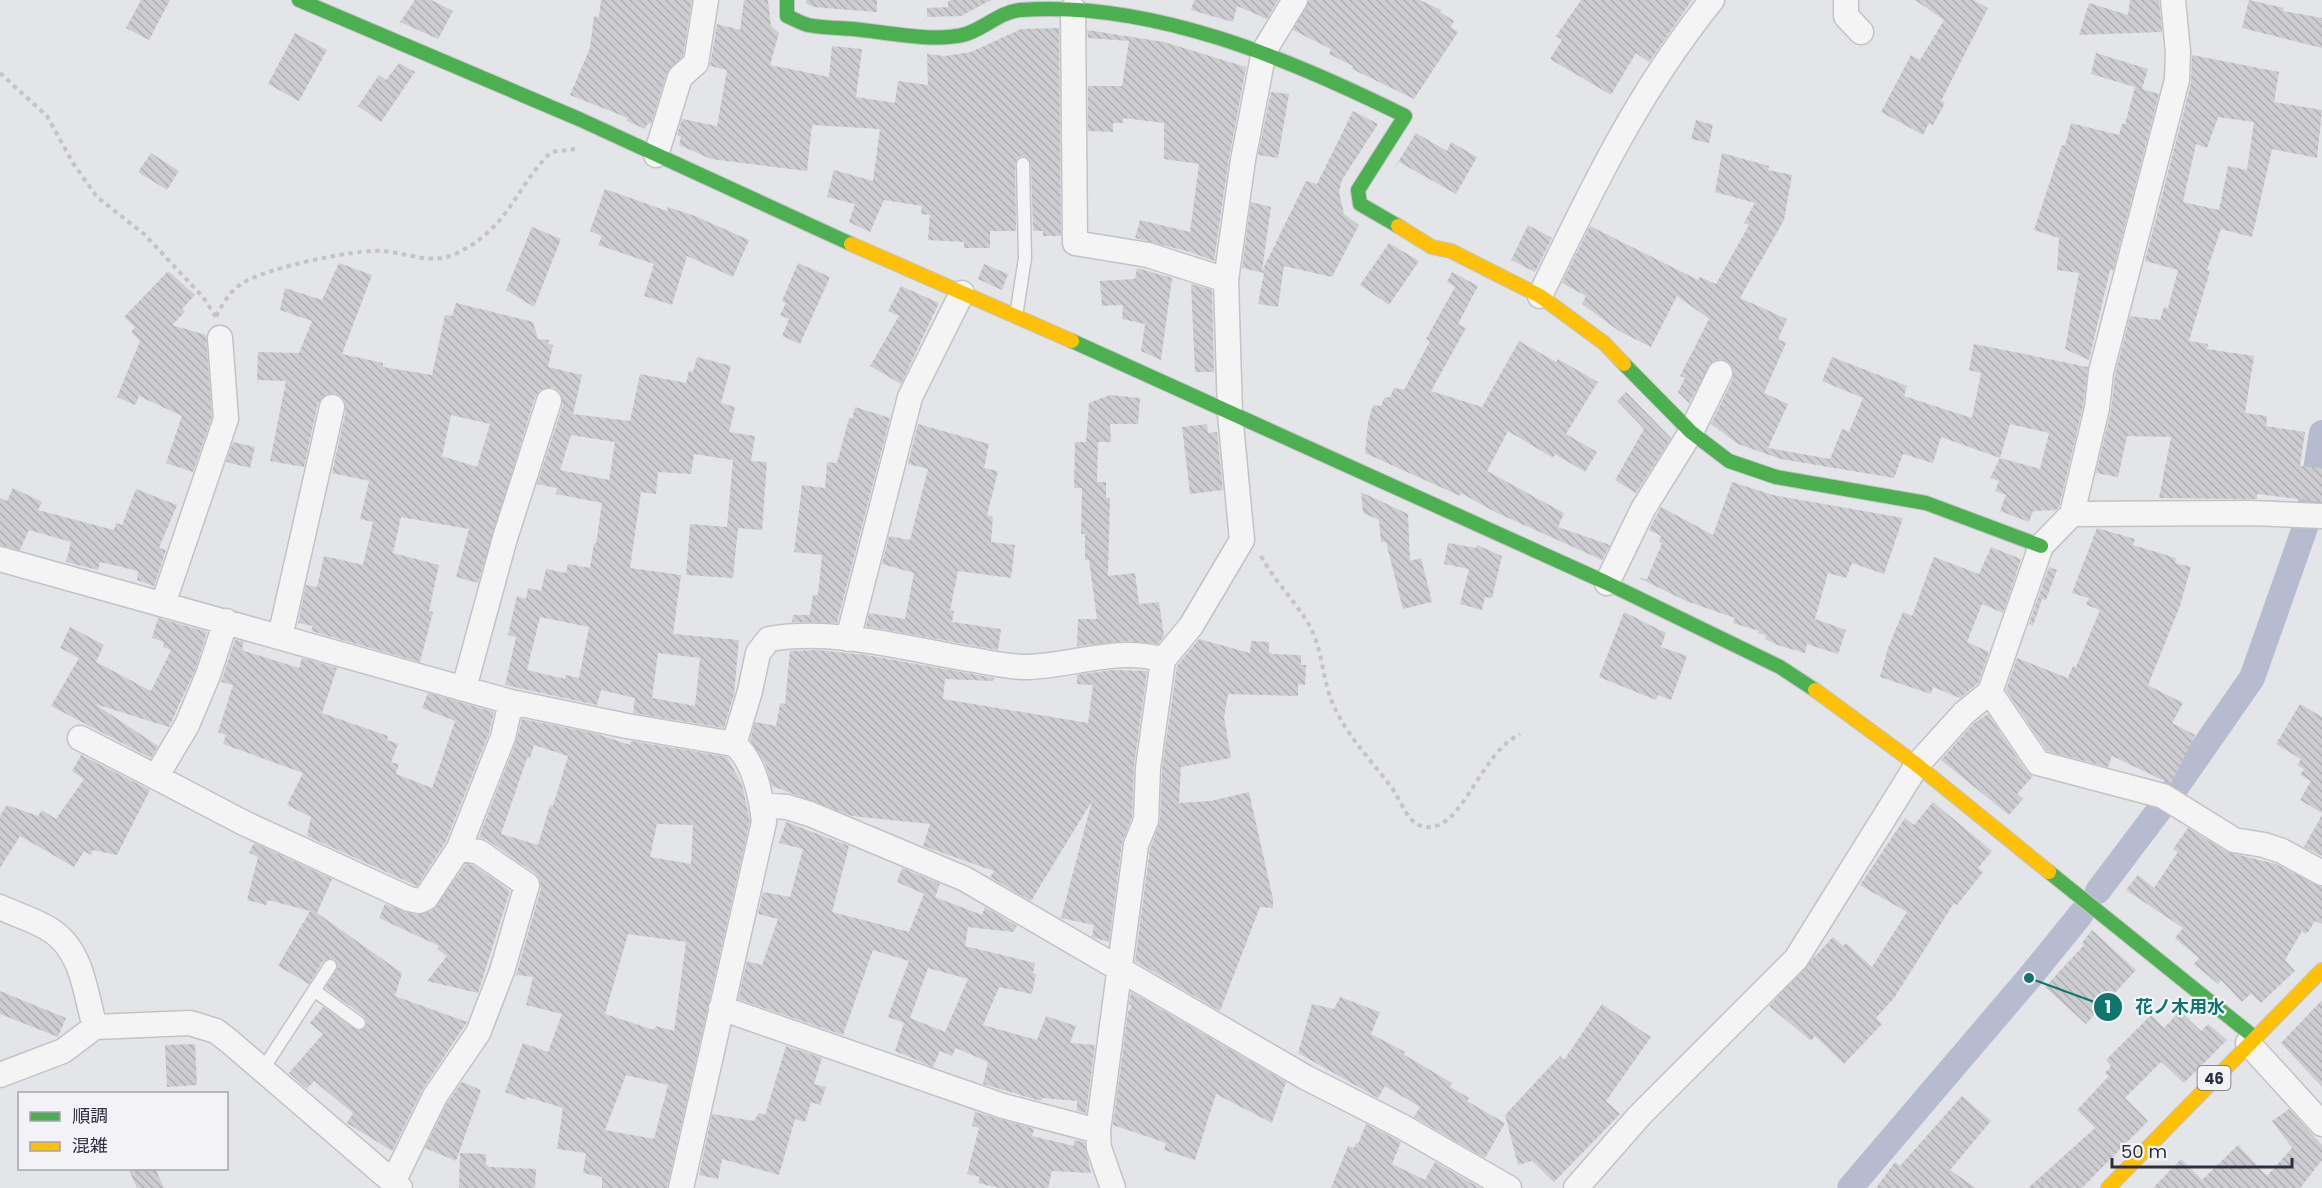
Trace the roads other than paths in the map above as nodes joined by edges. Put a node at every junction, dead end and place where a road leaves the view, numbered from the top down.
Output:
1 (299, 0) edge
2 (706, 0) edge
3 (787, 0) edge
4 (1295, 0) edge
5 (1712, 0) edge
6 (1846, 0) edge
7 (2173, 0) edge
8 (1061, 6) edge
9 (1861, 32) dead end
10 (1264, 51) junction
11 (656, 155) junction
12 (1023, 164) dead end
13 (1226, 280) junction
14 (962, 293) junction
15 (1540, 296) junction
16 (1015, 316) junction
17 (218, 328) road end
18 (1720, 373) dead end
19 (549, 401) dead end
20 (332, 407) dead end
21 (1230, 414) junction
22 (1691, 432) junction
23 (2072, 514) junction
24 (2322, 516) edge
25 (2041, 546) junction
26 (0, 559) edge
27 (1607, 584) junction
28 (163, 604) junction
29 (226, 621) junction
30 (280, 637) junction
31 (848, 639) junction
32 (1163, 660) junction
33 (464, 688) junction
34 (1990, 692) junction
35 (511, 702) junction
36 (80, 738) dead end
37 (734, 744) junction
38 (1917, 765) junction
39 (156, 777) junction
40 (762, 805) junction
41 (459, 848) junction
42 (2322, 873) edge
43 (0, 907) edge
44 (330, 966) dead end
45 (1118, 968) junction
46 (2322, 970) edge
47 (315, 991) junction
48 (721, 1008) junction
49 (358, 1023) dead end
50 (95, 1027) junction
51 (2251, 1040) junction
52 (262, 1069) junction
53 (0, 1075) edge
54 (2322, 1124) edge
55 (1098, 1131) junction
56 (397, 1184) edge
57 (681, 1188) edge
58 (1113, 1188) edge
59 (1509, 1188) edge
60 (1575, 1188) edge
61 (2108, 1188) edge

1 - 11 street
2 - 11 street
3 - 8 street
4 - 10 street
5 - 15 street
6 - 9 street
7 - 23 street
8 - 10 street
8 - 13 street
10 - 13 street
10 - 15 street
11 - 14 street
12 - 16 lane
13 - 21 street
14 - 16 street
14 - 31 street
15 - 22 street
16 - 21 street
17 - 28 street
18 - 22 street
19 - 33 street
20 - 30 street
21 - 27 street
21 - 32 street
22 - 25 street
22 - 27 street
23 - 24 street
23 - 25 street
25 - 34 street
26 - 28 street
27 - 38 street
28 - 29 street
29 - 30 street
29 - 39 street
30 - 33 street
31 - 32 street
31 - 37 street
32 - 45 street
33 - 35 street
34 - 38 street
34 - 42 street
35 - 37 street
35 - 41 street
36 - 39 street
37 - 40 street
38 - 51 street
38 - 60 street
39 - 41 street
40 - 45 street
40 - 48 street
41 - 56 street
43 - 50 street
44 - 47 lane
45 - 55 street
45 - 59 street
46 - 51 street, 46
47 - 49 lane
47 - 52 lane
48 - 55 street
48 - 57 street
50 - 52 street
50 - 53 street
51 - 54 street
51 - 61 street, 46
52 - 56 street
55 - 58 street

